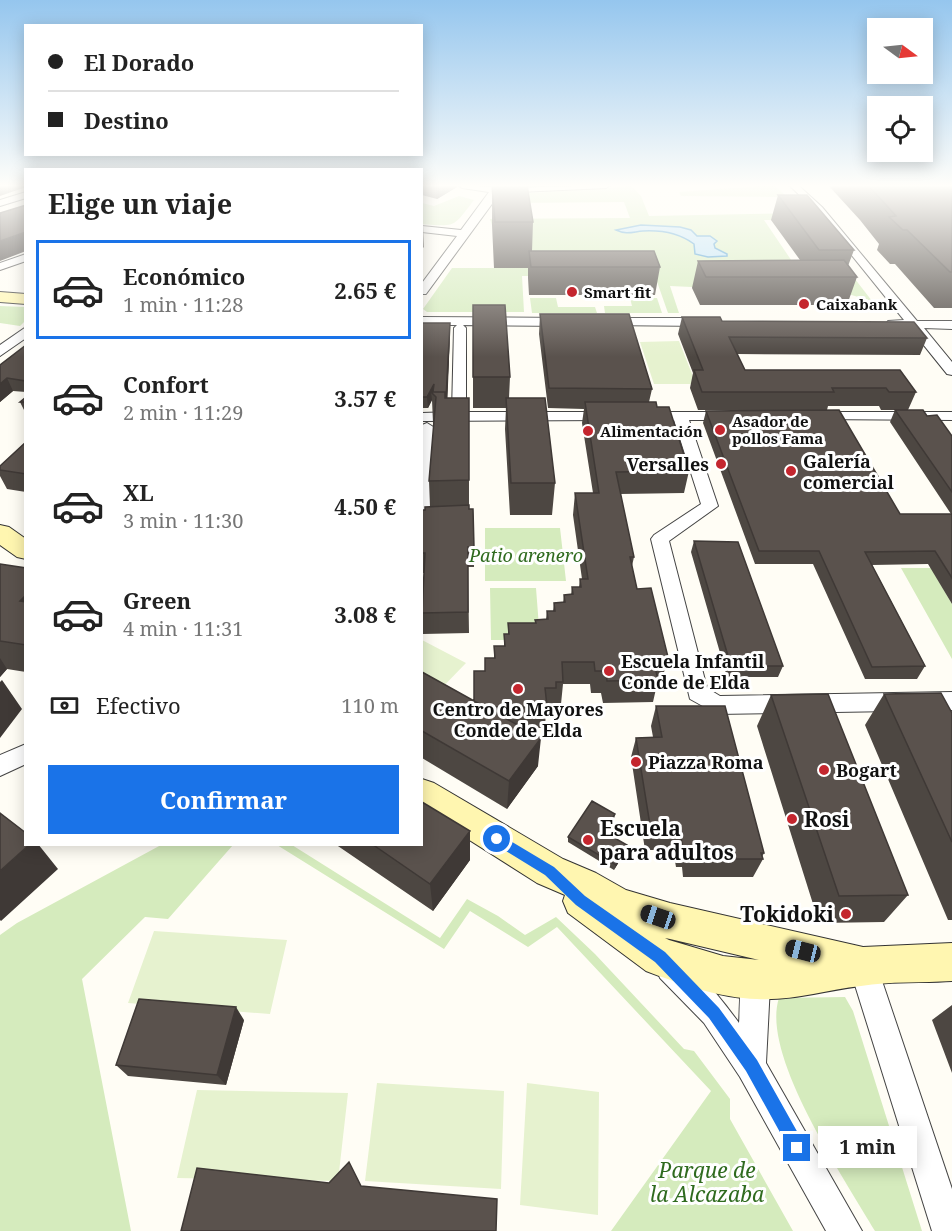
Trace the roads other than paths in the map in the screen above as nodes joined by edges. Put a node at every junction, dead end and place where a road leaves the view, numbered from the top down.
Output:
1 (456, 242) edge
2 (847, 242) edge
3 (24, 258) edge
4 (0, 267) edge
5 (423, 290) edge
6 (0, 297) edge
7 (24, 299) edge
8 (423, 321) edge
9 (724, 322) edge
10 (876, 324) edge
11 (915, 325) junction
12 (952, 325) edge
13 (460, 328) dead end
14 (24, 333) edge
15 (0, 352) edge
16 (952, 370) edge
17 (655, 416) edge
18 (680, 416) junction
19 (740, 416) edge
20 (798, 416) edge
21 (952, 416) edge
22 (459, 417) junction
23 (622, 417) edge
24 (424, 422) edge
25 (425, 516) edge
26 (0, 533) edge
27 (0, 549) edge
28 (24, 551) edge
29 (24, 553) edge
30 (952, 701) edge
31 (24, 754) edge
32 (0, 766) edge
33 (423, 794) edge
34 (550, 871) junction
35 (783, 946) junction
36 (660, 957) junction
37 (952, 962) edge
38 (863, 966) junction
39 (756, 980) junction
40 (751, 1066) junction
41 (845, 1231) edge
42 (949, 1231) edge

1 - 5 street
2 - 11 street
3 - 4 street
6 - 7 street
8 - 9 street
10 - 11 street
11 - 12 street
11 - 16 street
13 - 22 street
14 - 15 street
17 - 18 street
18 - 19 street
18 - 30 street
20 - 21 street
22 - 23 street
22 - 24 street
24 - 25 street
26 - 28 street
27 - 29 street
31 - 32 street
33 - 34 street
34 - 35 street
34 - 36 street
35 - 38 street
35 - 39 street
36 - 39 street
36 - 40 street
37 - 38 street
38 - 39 street
38 - 42 street
39 - 40 street
40 - 41 street

